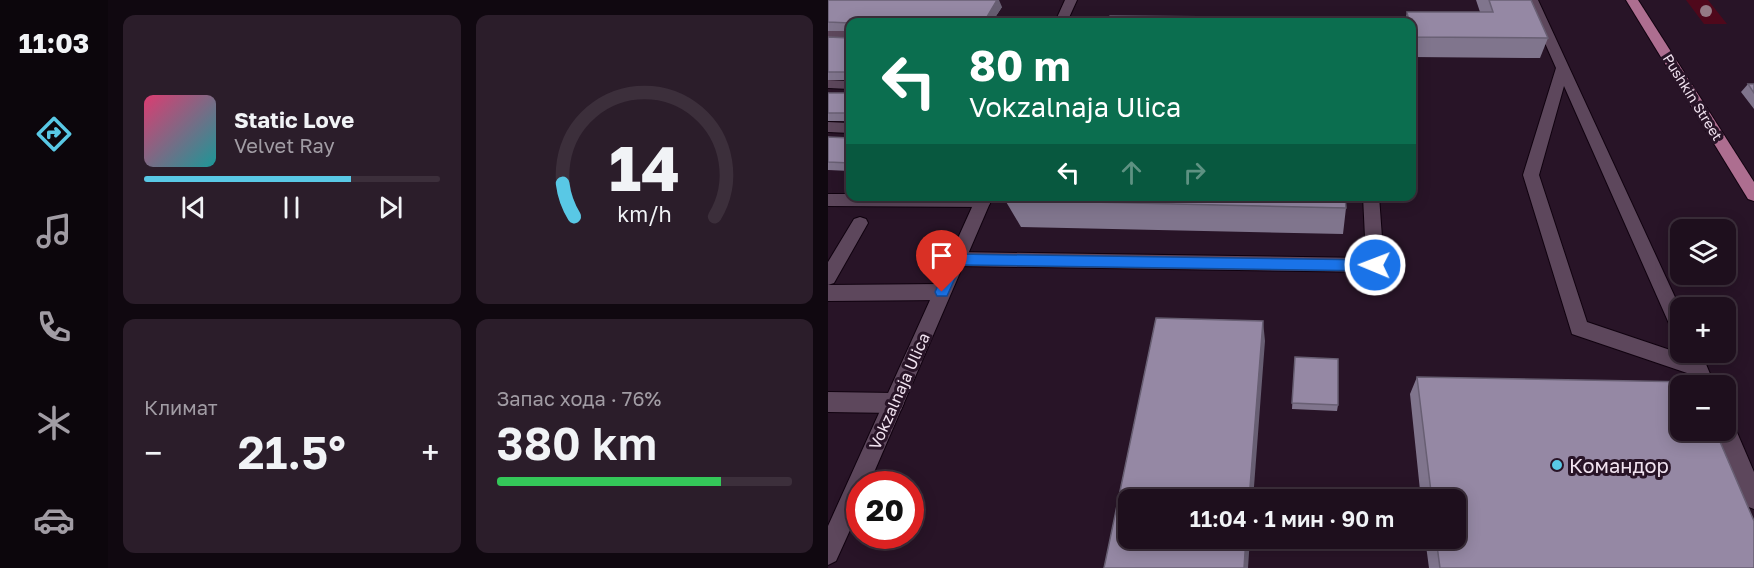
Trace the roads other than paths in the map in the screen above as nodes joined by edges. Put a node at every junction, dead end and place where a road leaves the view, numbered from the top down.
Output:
1 (1071, 0) edge
2 (1532, 0) edge
3 (1632, 0) edge
4 (1063, 18) edge
5 (828, 33) edge
6 (846, 33) edge
7 (1563, 67) junction
8 (828, 84) edge
9 (846, 85) edge
10 (828, 127) edge
11 (846, 128) edge
12 (1754, 195) edge
13 (828, 201) edge
14 (846, 201) edge
15 (983, 201) edge
16 (1371, 201) edge
17 (860, 223) dead end
18 (957, 259) junction
19 (828, 278) edge
20 (942, 292) junction
21 (828, 293) edge
22 (1670, 306) edge
23 (1698, 369) edge
24 (828, 402) edge
25 (894, 403) junction
26 (1730, 441) edge
27 (1754, 498) edge
28 (828, 553) edge

1 - 4 street
2 - 7 street
3 - 12 main road, Pushkin Street
5 - 6 street
7 - 22 street
7 - 23 street
8 - 9 street
10 - 11 street
13 - 14 street
15 - 18 street, Vokzalnaja Ulica
16 - 18 street
17 - 19 street
18 - 20 street, Vokzalnaja Ulica
20 - 21 street
20 - 25 street, Vokzalnaja Ulica
24 - 25 street
25 - 28 street, Vokzalnaja Ulica
26 - 27 street

